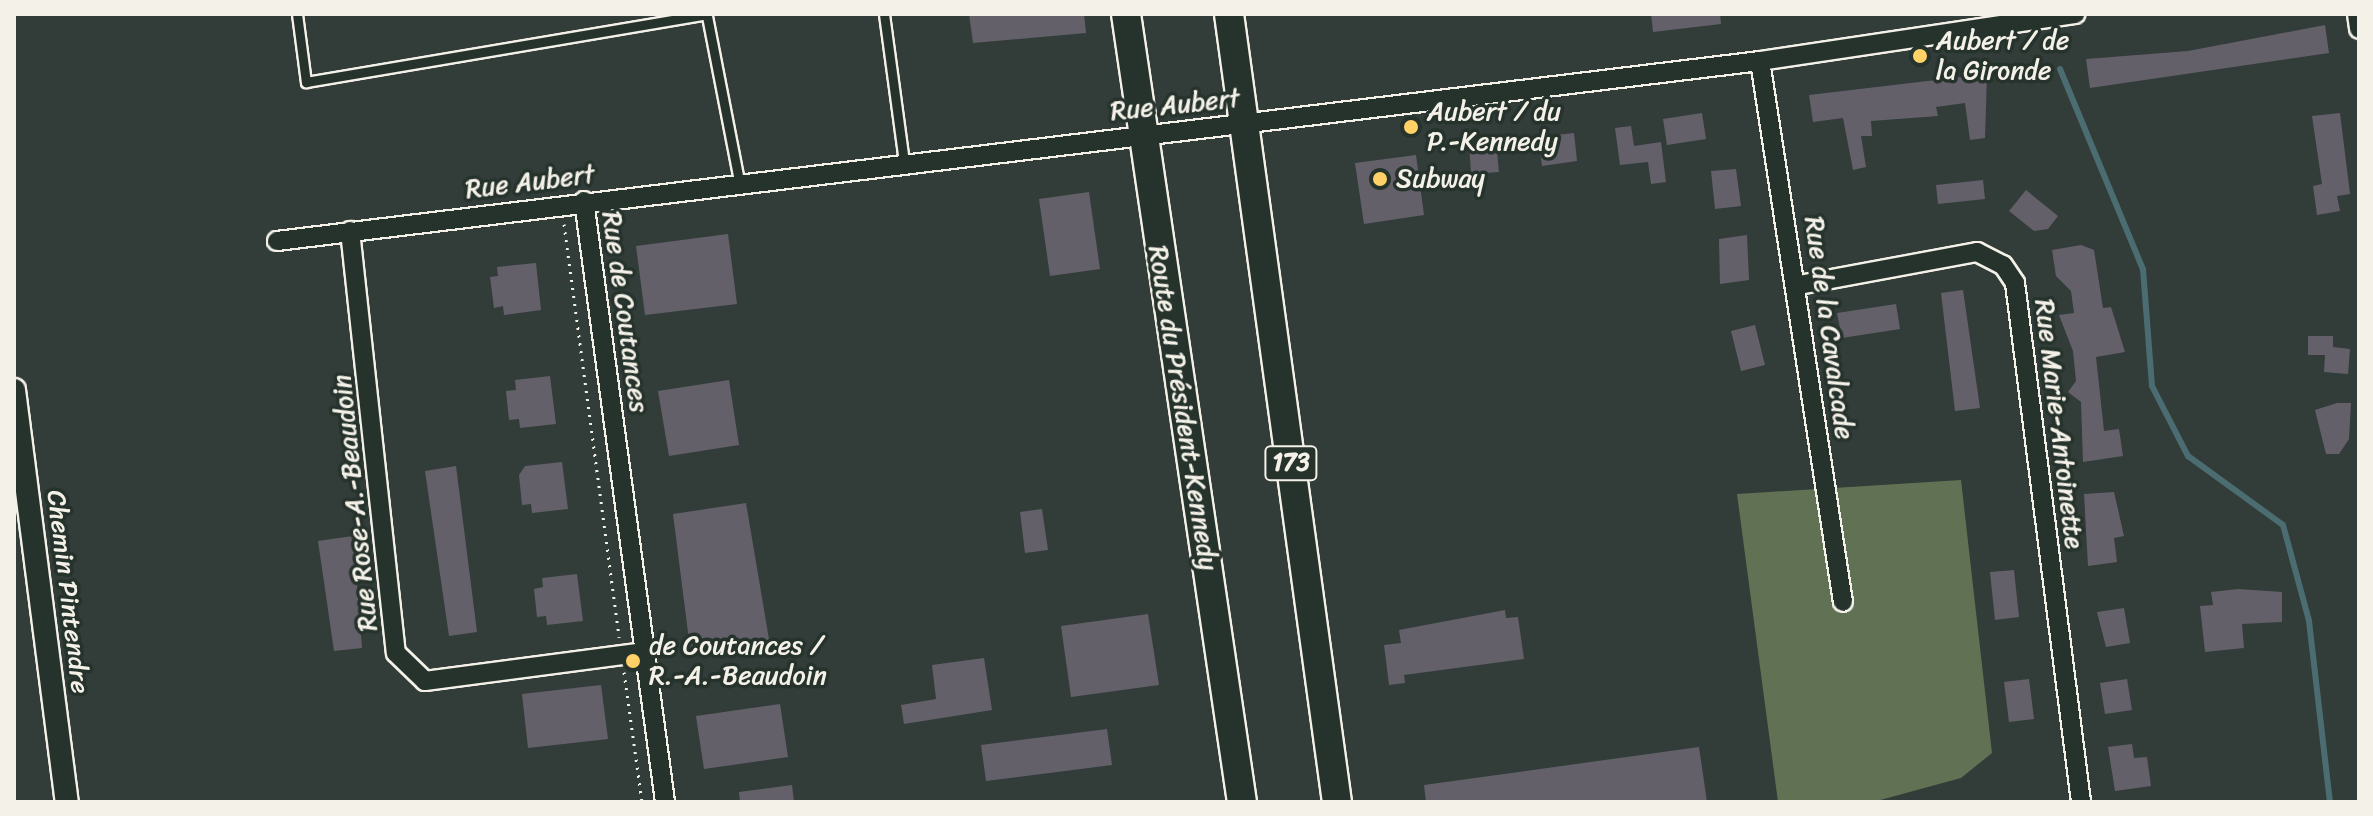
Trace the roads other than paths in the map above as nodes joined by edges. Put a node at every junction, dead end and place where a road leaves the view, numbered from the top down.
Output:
1 (297, 14) edge
2 (884, 14) edge
3 (1126, 14) edge
4 (1229, 14) edge
5 (2076, 14) edge
6 (2357, 14) edge
7 (706, 15) edge
8 (1940, 23) edge
9 (2359, 29) edge
10 (1760, 61) junction
11 (1245, 125) junction
12 (1142, 134) junction
13 (904, 162) junction
14 (739, 181) junction
15 (584, 201) junction
16 (350, 231) junction
17 (277, 241) dead end
18 (1799, 285) junction
19 (14, 390) edge
20 (1843, 602) dead end
21 (645, 652) junction
22 (67, 802) edge
23 (665, 802) edge
24 (1242, 802) edge
25 (1337, 802) edge
26 (2081, 802) edge

1 - 7 lane
2 - 13 lane
3 - 12 main road, Route du Président-Kennedy
4 - 11 main road, 173
5 - 8 street, Rue Aubert
6 - 9 street
7 - 14 lane
8 - 10 street, Rue Aubert
10 - 11 street, Rue Aubert
10 - 18 street, Rue de la Cavalcade
11 - 12 street, Rue Aubert
11 - 25 main road, 173
12 - 13 street, Rue Aubert
12 - 24 main road, Route du Président-Kennedy
13 - 14 street, Rue Aubert
14 - 15 street, Rue Aubert
15 - 16 street, Rue Aubert
15 - 21 street, Rue de Coutances
16 - 17 street, Rue Aubert
16 - 21 street, Rue Rose-A.-Beaudoin
18 - 20 street, Rue de la Cavalcade
18 - 26 street, Rue Marie-Antoinette
19 - 22 street, Chemin Pintendre
21 - 23 street, Rue de Coutances

